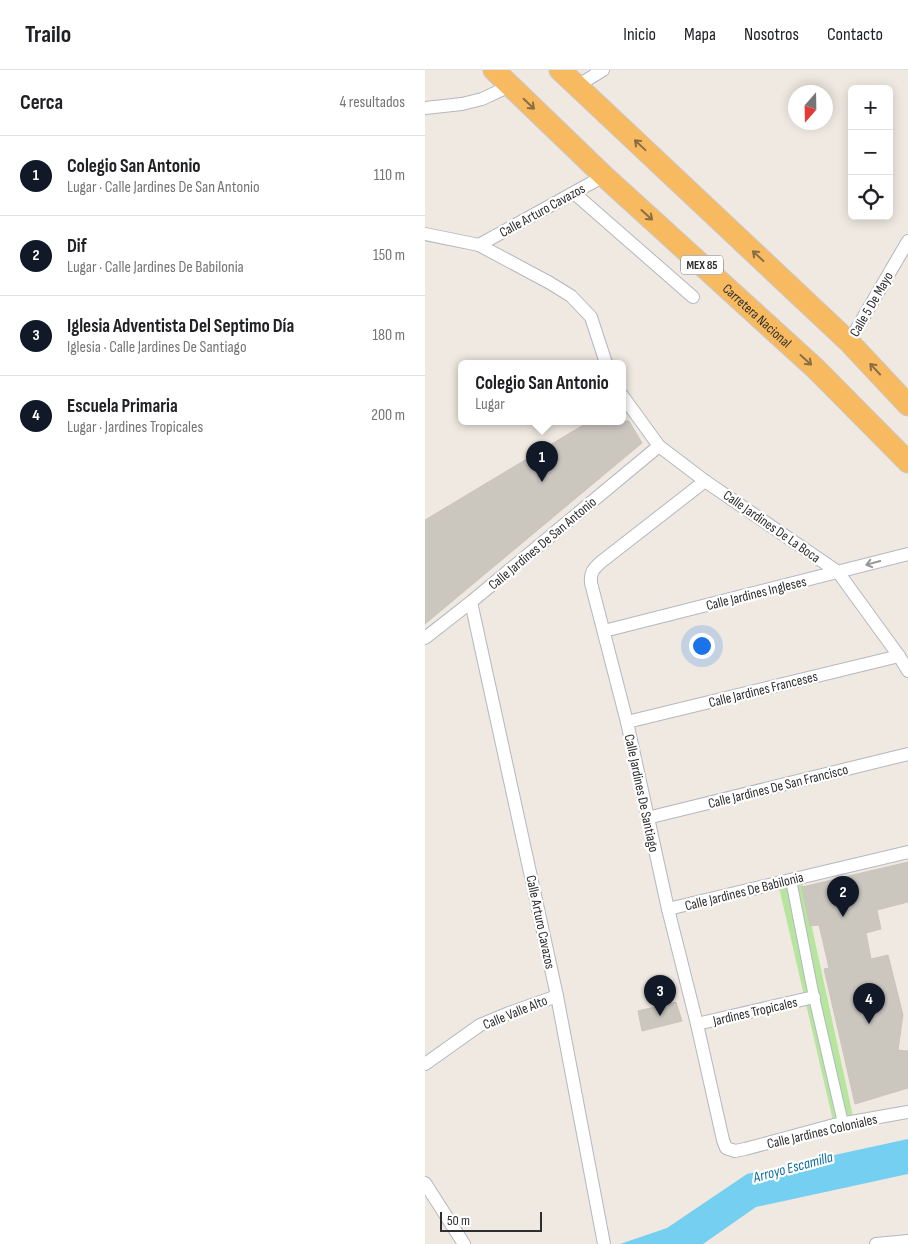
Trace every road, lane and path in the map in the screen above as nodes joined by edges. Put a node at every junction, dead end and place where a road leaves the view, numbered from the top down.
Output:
1 (494, 70) edge
2 (560, 70) edge
3 (603, 70) edge
4 (510, 86) junction
5 (577, 86) junction
6 (425, 108) edge
7 (604, 176) junction
8 (574, 193) junction
9 (425, 234) edge
10 (908, 241) edge
11 (479, 245) junction
12 (693, 296) dead end
13 (849, 342) junction
14 (605, 360) edge
15 (626, 401) edge
16 (908, 405) edge
17 (659, 446) junction
18 (908, 462) edge
19 (705, 481) junction
20 (908, 554) edge
21 (838, 572) junction
22 (471, 602) junction
23 (604, 631) junction
24 (425, 638) edge
25 (899, 656) junction
26 (908, 671) edge
27 (627, 722) junction
28 (908, 754) edge
29 (647, 818) junction
30 (908, 852) edge
31 (791, 880) junction
32 (668, 910) junction
33 (557, 996) junction
34 (814, 997) junction
35 (697, 1024) junction
36 (425, 1064) edge
37 (908, 1112) edge
38 (843, 1124) junction
39 (735, 1151) joint
40 (425, 1183) edge
41 (908, 1241) edge
42 (464, 1244) edge
43 (604, 1244) edge
44 (876, 1244) edge

1 - 4 highway, Carretera Nacional / MEX 85
2 - 5 highway
3 - 5 street
4 - 6 street
4 -> 7 highway, Carretera Nacional / MEX 85
13 -> 5 highway
7 - 8 street, Calle Arturo Cavazos
7 -> 18 highway, Carretera Nacional / MEX 85
8 - 11 street, Calle Arturo Cavazos
8 - 12 street
9 - 11 street
10 - 13 street, Calle 5 De Mayo
11 - 14 street
16 -> 13 highway
15 - 17 street, Calle Jardines De La Boca
17 - 19 street, Calle Jardines De La Boca
17 - 22 street, Calle Jardines De San Antonio
19 - 21 street, Calle Jardines De La Boca
19 - 23 street, Calle Jardines De Santiago
20 -> 21 street, Calle Jardines Ingleses
21 - 23 street, Calle Jardines Ingleses
21 - 25 street, Calle Jardines De La Boca
22 - 24 street, Calle Jardines De San Antonio
22 - 33 street, Calle Arturo Cavazos
23 - 27 street, Calle Jardines De Santiago
25 - 26 street, Calle Jardines De La Boca
25 - 27 street, Calle Jardines Franceses
27 - 29 street, Calle Jardines De Santiago
28 - 29 street, Calle Jardines De San Francisco
29 - 32 street, Calle Jardines De Santiago
30 - 31 street, Calle Jardines De Babilonia
31 - 32 street, Calle Jardines De Babilonia
31 - 34 street
32 - 35 street, Calle Jardines De Santiago
33 - 36 street, Calle Valle Alto
33 - 43 street, Calle Arturo Cavazos
34 - 35 street, Jardines Tropicales
34 - 38 street
35 - 39 street, Calle Jardines De Santiago
37 - 38 street, Calle Jardines Coloniales
38 - 39 street, Calle Jardines Coloniales
40 - 42 street
41 - 44 street

